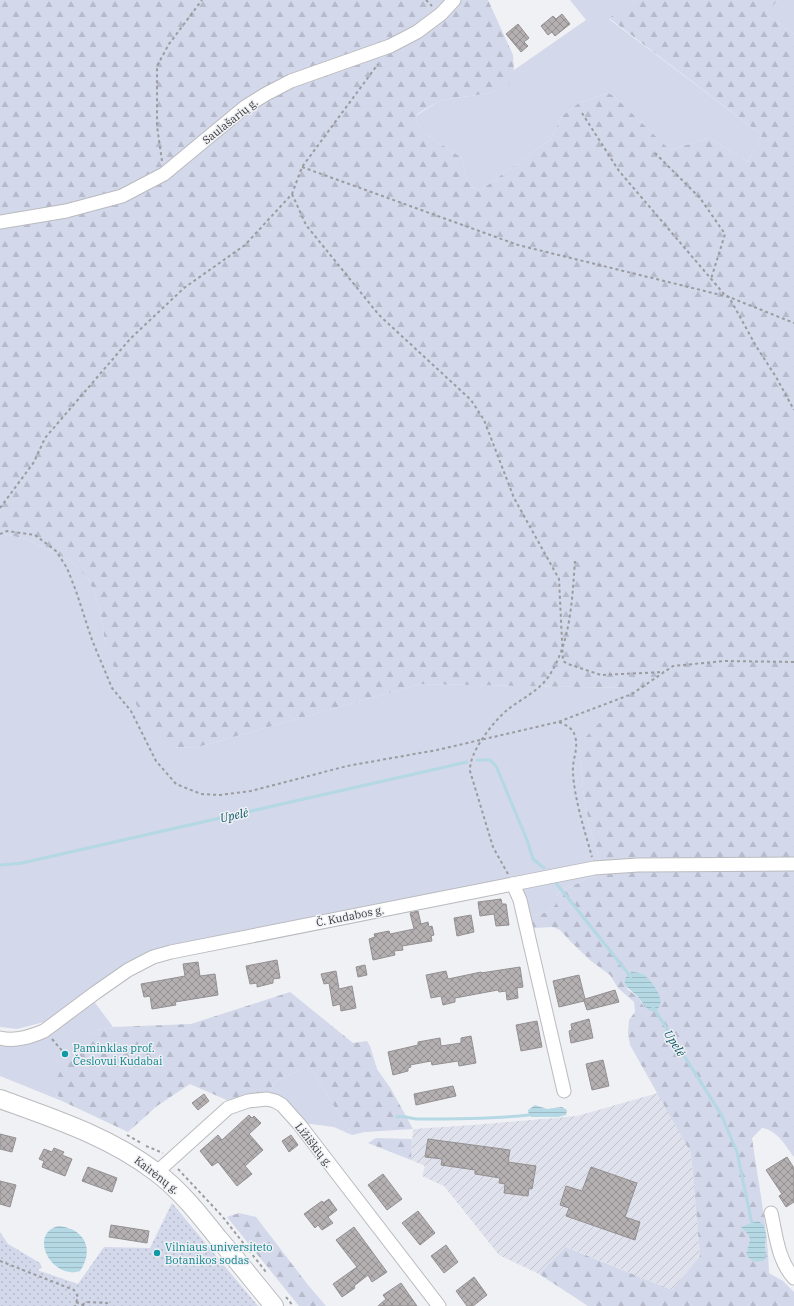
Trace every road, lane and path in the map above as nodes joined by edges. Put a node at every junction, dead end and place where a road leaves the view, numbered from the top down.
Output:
1 (202, 0) edge
2 (454, 0) edge
3 (390, 46) junction
4 (582, 113) dead end
5 (655, 153) dead end
6 (302, 167) junction
7 (164, 174) junction
8 (292, 194) junction
9 (0, 222) edge
10 (712, 279) junction
11 (729, 297) junction
12 (794, 323) edge
13 (794, 410) edge
14 (0, 508) edge
15 (0, 534) edge
16 (575, 561) dead end
17 (562, 650) junction
18 (794, 662) edge
19 (664, 672) junction
20 (558, 722) junction
21 (482, 740) junction
22 (794, 864) edge
23 (594, 868) junction
24 (513, 884) junction
25 (44, 1031) junction
26 (0, 1038) edge
27 (65, 1054) dead end
28 (564, 1091) dead end
29 (0, 1099) edge
30 (157, 1172) junction
31 (772, 1213) dead end
32 (0, 1261) edge
33 (794, 1278) edge
34 (76, 1302) junction
35 (82, 1305) junction
36 (75, 1306) edge
37 (85, 1306) edge
38 (110, 1306) edge
39 (274, 1306) edge
40 (439, 1306) edge

1 - 7 path
2 - 3 street, Saulašarių g.
3 - 6 path
3 - 7 street, Saulašarių g.
4 - 10 path
5 - 10 path
6 - 8 path
6 - 11 path
7 - 9 street, Saulašarių g.
8 - 14 path
8 - 17 path
10 - 11 path
11 - 12 path
11 - 13 path
15 - 21 path
16 - 17 path
17 - 19 path
17 - 21 path
18 - 19 path
19 - 20 path
20 - 21 path
20 - 23 path
21 - 24 path
22 - 23 street, Č. Kudabos g.
23 - 24 street, Č. Kudabos g.
24 - 25 street, Č. Kudabos g.
24 - 28 street
25 - 26 street, Č. Kudabos g.
25 - 27 path
29 - 30 main road, Kairėnų g.
30 - 39 main road, Kairėnų g.
30 - 40 street, Ližiškių g.
31 - 33 street
32 - 34 path
34 - 35 path
34 - 36 path
35 - 37 path
35 - 38 path

